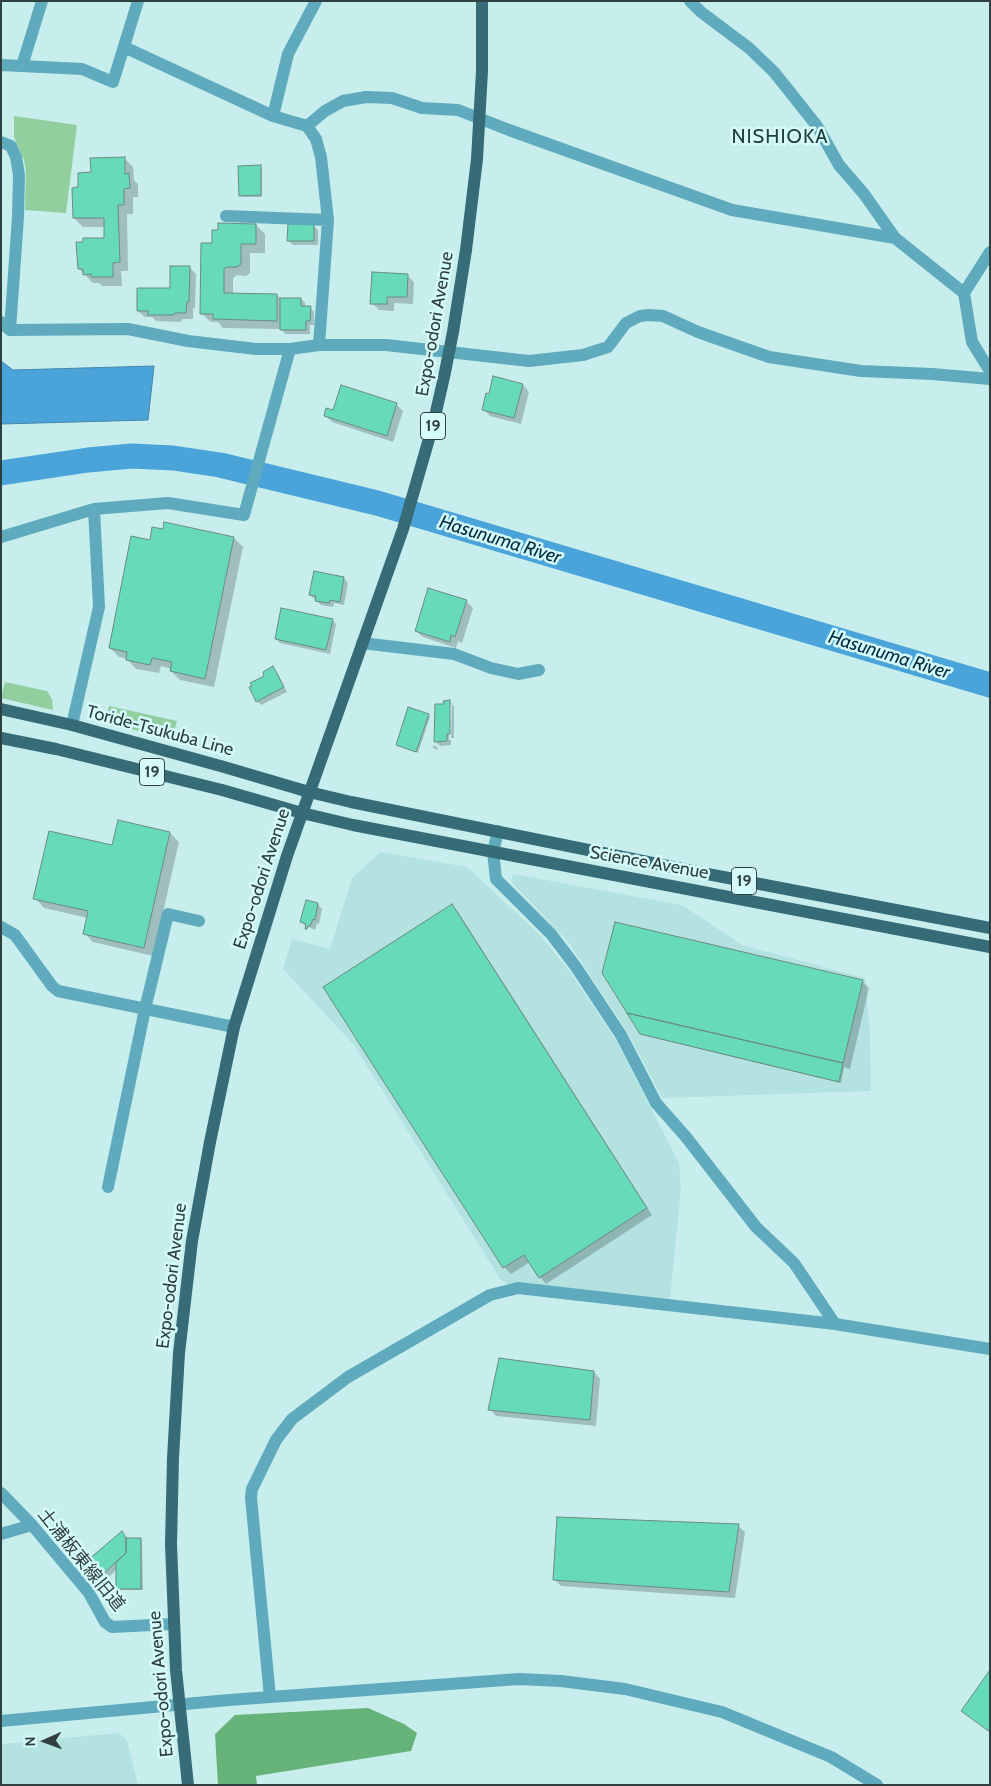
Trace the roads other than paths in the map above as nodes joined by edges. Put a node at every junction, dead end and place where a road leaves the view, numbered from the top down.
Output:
1 (42, 1) edge
2 (138, 1) edge
3 (316, 1) edge
4 (482, 1) edge
5 (690, 1) edge
6 (124, 47) junction
7 (1, 65) edge
8 (22, 66) junction
9 (273, 116) junction
10 (480, 118) junction
11 (307, 126) junction
12 (1, 142) edge
13 (226, 216) dead end
14 (328, 220) junction
15 (895, 238) junction
16 (990, 252) edge
17 (964, 292) junction
18 (6, 326) edge
19 (319, 345) junction
20 (290, 349) junction
21 (449, 352) junction
22 (990, 371) edge
23 (990, 379) edge
24 (94, 509) junction
25 (1, 536) edge
26 (362, 643) junction
27 (539, 670) dead end
28 (1, 709) edge
29 (72, 725) junction
30 (1, 738) edge
31 (309, 792) junction
32 (302, 813) junction
33 (498, 831) junction
34 (493, 852) junction
35 (199, 921) dead end
36 (1, 927) edge
37 (990, 928) edge
38 (990, 946) edge
39 (145, 1009) junction
40 (234, 1028) junction
41 (108, 1187) dead end
42 (835, 1324) junction
43 (990, 1350) edge
44 (1, 1493) edge
45 (32, 1525) junction
46 (1, 1534) edge
47 (173, 1624) junction
48 (270, 1697) junction
49 (178, 1704) junction
50 (1, 1721) edge
51 (188, 1785) edge
52 (877, 1785) edge

1 - 8 street
2 - 6 street
3 - 9 street
4 - 10 main road, Expo-odori Avenue / 19
5 - 15 street
6 - 8 street
6 - 9 street
7 - 8 street
9 - 11 street
10 - 11 street
10 - 15 street
10 - 21 main road, Expo-odori Avenue / 19
11 - 14 street
12 - 18 street
13 - 14 street
14 - 19 street
15 - 17 street
16 - 17 street
17 - 22 street
18 - 20 street
19 - 20 street
19 - 21 street
20 - 24 street
21 - 23 street
21 - 26 main road, Expo-odori Avenue / 19
24 - 25 street
24 - 29 street
26 - 27 street
26 - 31 main road, Expo-odori Avenue / 19
28 - 29 main road, Toride-Tsukuba Line / 19
29 - 31 main road, Toride-Tsukuba Line / 19
30 - 32 main road, 19
31 - 32 main road, Expo-odori Avenue / 19
31 - 33 main road, Science Avenue / 19
32 - 34 main road, Science Avenue / 19
32 - 40 main road, Expo-odori Avenue
33 - 34 street
33 - 37 main road, Science Avenue / 19
34 - 38 main road, Science Avenue / 19
34 - 42 street
35 - 39 street
36 - 39 street
39 - 40 street
39 - 41 street
40 - 47 main road, Expo-odori Avenue
42 - 43 street
42 - 48 street
44 - 45 street, 土浦板東線旧道
45 - 46 street
45 - 47 street, 土浦板東線旧道
47 - 49 main road, Expo-odori Avenue
48 - 49 street
48 - 52 street
49 - 50 street
49 - 51 main road, Expo-odori Avenue

